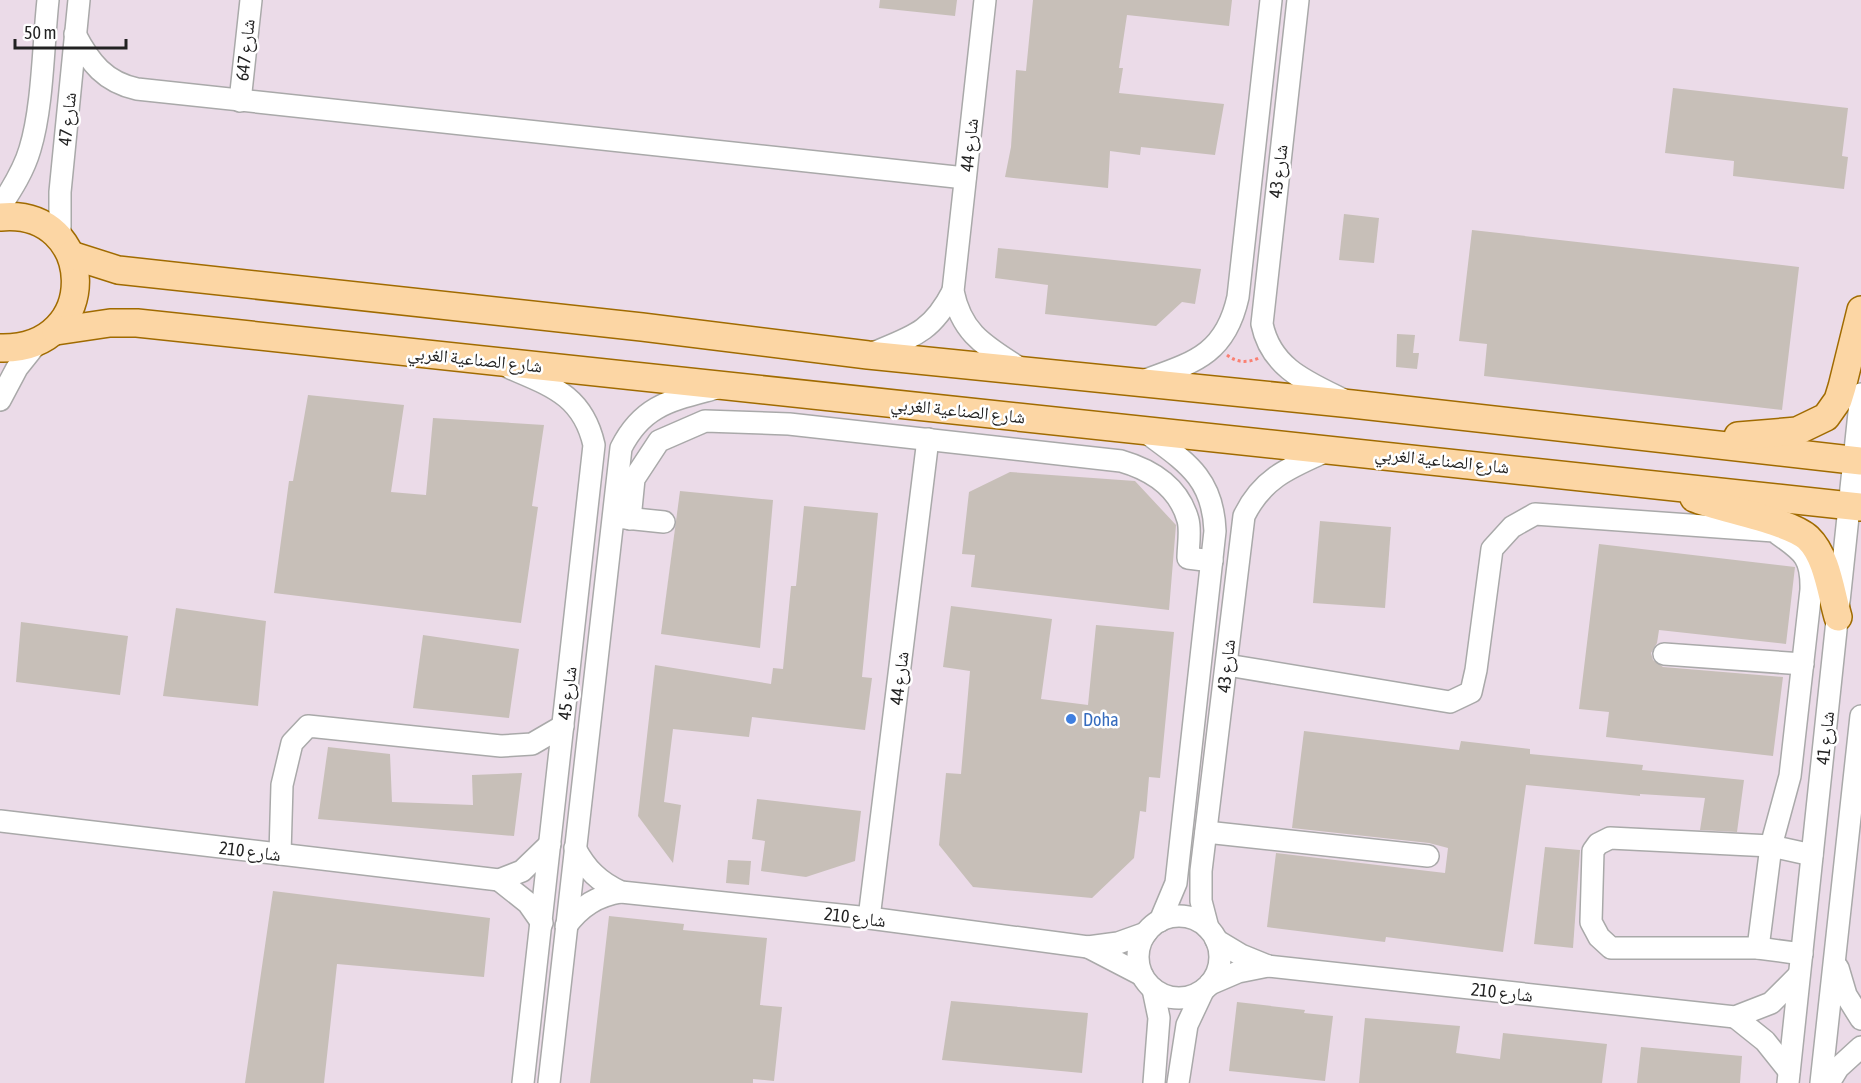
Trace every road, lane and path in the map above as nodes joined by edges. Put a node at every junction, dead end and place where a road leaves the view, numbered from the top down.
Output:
1 (48, 0) edge
2 (79, 0) edge
3 (251, 0) edge
4 (985, 0) edge
5 (1271, 0) edge
6 (1298, 0) edge
7 (75, 34) junction
8 (240, 100) junction
9 (965, 178) junction
10 (0, 207) edge
11 (0, 217) edge
12 (66, 247) junction
13 (953, 291) junction
14 (1861, 310) edge
15 (47, 337) junction
16 (1217, 345) junction
17 (0, 348) edge
18 (1272, 353) junction
19 (868, 355) junction
20 (490, 360) junction
21 (1024, 371) junction
22 (1140, 382) junction
23 (730, 385) junction
24 (1861, 394) edge
25 (0, 400) edge
26 (1353, 404) junction
27 (1143, 430) junction
28 (928, 439) junction
29 (1704, 444) junction
30 (1331, 449) junction
31 (1858, 461) edge
32 (1650, 483) junction
33 (1856, 506) edge
34 (621, 518) junction
35 (664, 522) dead end
36 (1212, 561) junction
37 (1838, 616) junction
38 (1664, 654) dead end
39 (1227, 664) junction
40 (1803, 664) junction
41 (1861, 716) edge
42 (563, 726) junction
43 (1, 822) edge
44 (1206, 832) junction
45 (550, 844) junction
46 (1771, 846) junction
47 (575, 848) junction
48 (280, 855) junction
49 (1812, 855) junction
50 (1428, 856) dead end
51 (499, 880) junction
52 (621, 892) junction
53 (869, 918) junction
54 (542, 922) junction
55 (566, 926) junction
56 (1153, 927) junction
57 (1212, 934) junction
58 (1088, 947) junction
59 (1758, 948) junction
60 (1802, 954) junction
61 (1835, 958) junction
62 (1269, 966) junction
63 (1799, 975) junction
64 (1148, 982) junction
65 (1207, 987) junction
66 (1735, 1017) junction
67 (1861, 1019) edge
68 (1861, 1047) edge
69 (1789, 1077) edge
70 (523, 1083) edge
71 (549, 1083) edge
72 (1154, 1083) edge
73 (1178, 1083) edge
74 (1821, 1083) edge
75 (1829, 1083) edge

1 - 10 street, شارع 47
2 - 7 street, شارع 47
3 - 8 street, شارع 647
4 - 9 street, شارع 44
5 - 16 street, شارع 43
6 - 18 street, شارع 43
7 - 8 street
7 - 12 street, شارع 47
8 - 9 street
9 - 13 street, شارع 44
11 - 12 main road
12 - 15 main road
12 - 19 main road
13 - 19 street, شارع 44
13 - 21 street, شارع 44
14 - 29 main road
15 - 17 main road, شارع الصناعية الغربي
15 - 20 main road, شارع الصناعية الغربي
15 - 25 street
16 - 18 path
16 - 22 street, شارع 43
18 - 26 street, شارع 43
19 - 21 main road
20 - 23 main road, شارع الصناعية الغربي
20 - 42 street, شارع 45
21 - 22 main road
22 - 26 main road
23 - 27 main road, شارع الصناعية الغربي
23 - 34 street, شارع 45
24 - 31 street, شارع 41
26 - 29 main road
27 - 30 main road, شارع الصناعية الغربي
27 - 36 street, شارع 43
28 - 34 street
28 - 36 street
28 - 53 street, شارع 44
29 - 31 main road
30 - 32 main road, شارع الصناعية الغربي
30 - 39 street, شارع 43
31 - 33 street, شارع 41
32 - 33 main road, شارع الصناعية الغربي
32 - 37 main road
33 - 37 street, شارع 41
34 - 35 street
34 - 47 street, شارع 45
36 - 56 street, شارع 43
37 - 49 street, شارع 41
38 - 40 street
39 - 40 street
39 - 44 street, شارع 43
40 - 46 street
41 - 61 street, شارع 41
42 - 45 street, شارع 45
42 - 48 street
43 - 48 street, شارع 210
44 - 50 street
44 - 57 street, شارع 43
45 - 51 street
45 - 54 street, شارع 45
46 - 49 street
46 - 59 street
46 - 59 street
47 - 52 street, شارع 210
47 - 55 street, شارع 45
48 - 51 street, شارع 210
49 - 60 street, شارع 41
51 - 54 street
52 - 53 street, شارع 210
52 - 55 street, شارع 210
53 - 58 street, شارع 210
54 - 70 street, شارع 45
55 - 71 street, شارع 45
56 - 57 street
56 - 58 street, شارع 210
56 - 64 street
57 - 62 street, شارع 210
57 - 65 street
58 - 64 street, شارع 210
59 - 60 street
60 - 63 street, شارع 41
61 - 67 street
61 - 74 street, شارع 41
62 - 65 street, شارع 210
62 - 66 street, شارع 210
63 - 66 street, شارع 210
63 - 69 street, شارع 41
64 - 65 street
64 - 72 street
65 - 73 street
66 - 69 street
68 - 75 street

